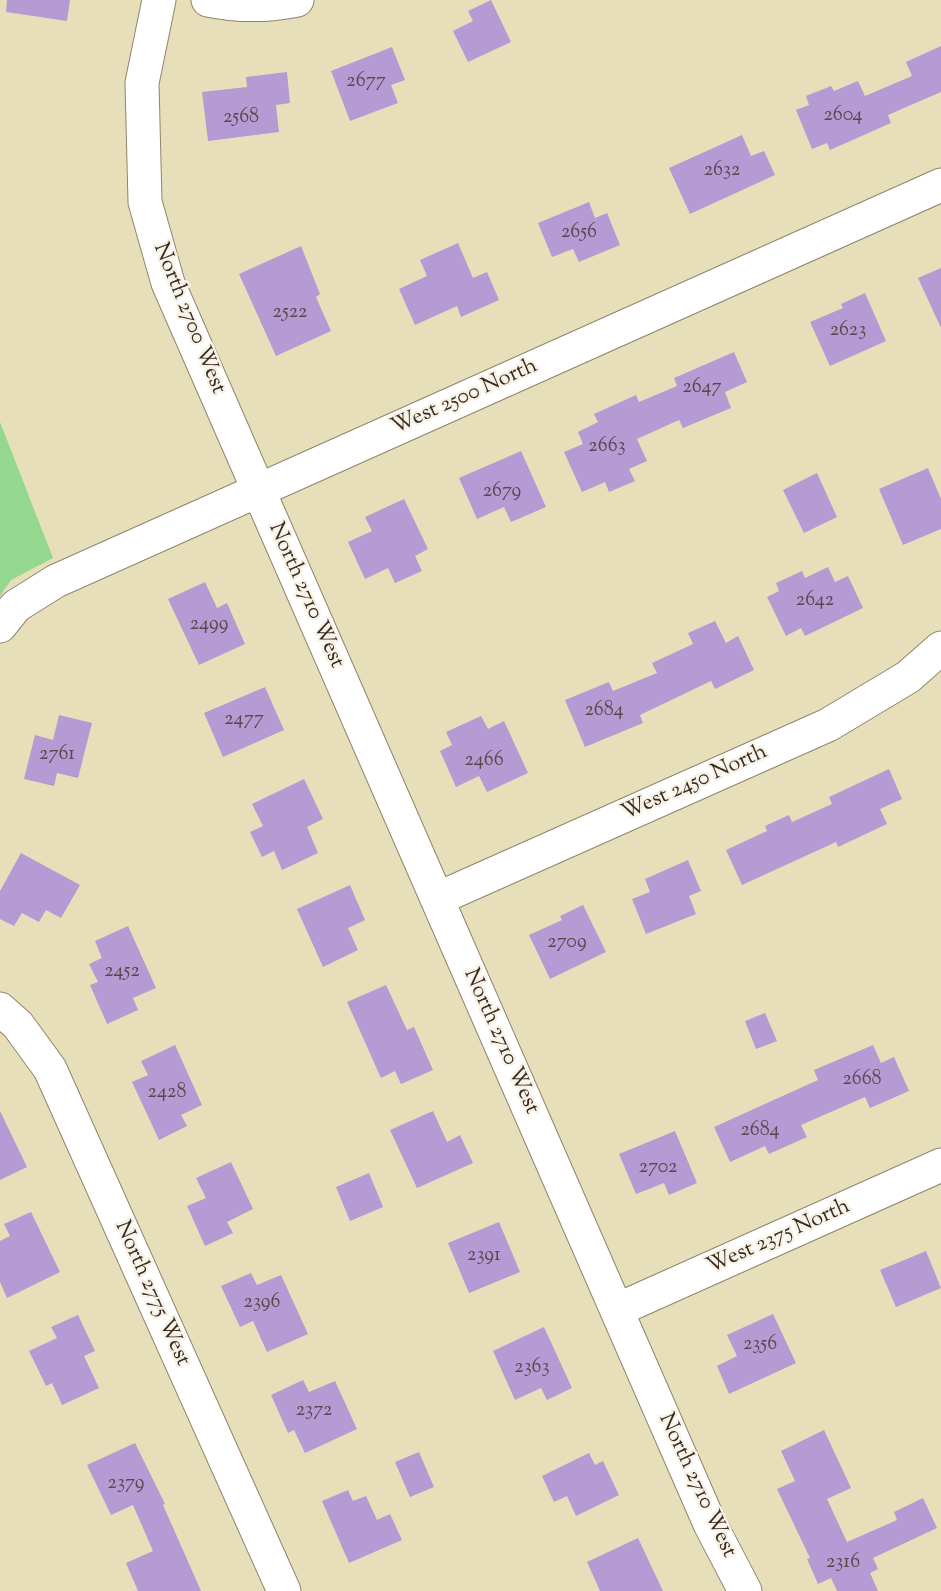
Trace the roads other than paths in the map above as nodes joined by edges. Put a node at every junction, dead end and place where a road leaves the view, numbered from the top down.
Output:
1 (159, 0) edge
2 (208, 0) edge
3 (297, 0) edge
4 (941, 185) edge
5 (259, 490) junction
6 (0, 627) edge
7 (941, 648) edge
8 (438, 899) junction
9 (0, 1010) edge
10 (941, 1166) edge
11 (617, 1310) junction
12 (284, 1591) edge
13 (745, 1591) edge

1 - 5 street, North 2700 West
2 - 3 street
4 - 5 street, West 2500 North
5 - 6 street, West 2500 North
5 - 8 street, North 2710 West
7 - 8 street, West 2450 North
8 - 11 street, North 2710 West
9 - 12 street, North 2775 West
10 - 11 street, West 2375 North
11 - 13 street, North 2710 West

